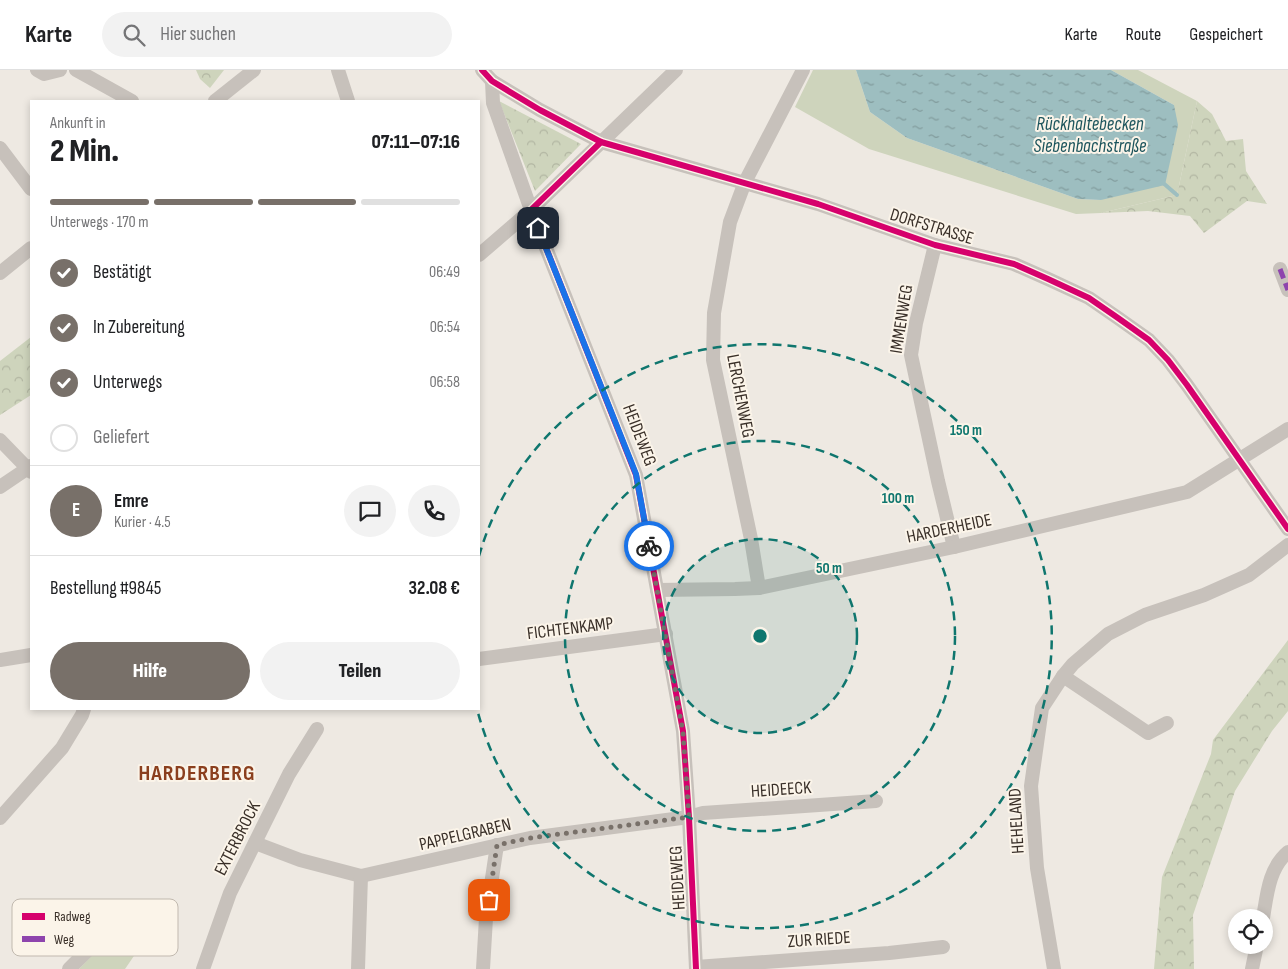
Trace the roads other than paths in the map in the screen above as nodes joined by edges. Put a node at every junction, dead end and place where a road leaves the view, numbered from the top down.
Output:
1 (37, 70) edge
2 (60, 70) edge
3 (76, 70) edge
4 (254, 70) edge
5 (338, 70) edge
6 (482, 70) edge
7 (676, 70) edge
8 (803, 70) edge
9 (492, 81) junction
10 (130, 100) edge
11 (216, 100) edge
12 (348, 100) edge
13 (601, 142) junction
14 (0, 148) edge
15 (745, 182) junction
16 (30, 188) edge
17 (531, 210) junction
18 (935, 245) junction
19 (30, 249) edge
20 (480, 255) edge
21 (1280, 269) dead end
22 (0, 273) edge
23 (1288, 290) edge
24 (1288, 429) edge
25 (0, 440) edge
26 (1240, 460) junction
27 (30, 469) edge
28 (0, 487) edge
29 (1288, 529) edge
30 (1288, 545) edge
31 (954, 546) junction
32 (759, 588) junction
33 (657, 590) junction
34 (666, 634) junction
35 (30, 655) edge
36 (480, 659) edge
37 (0, 660) edge
38 (1063, 676) junction
39 (84, 710) edge
40 (1167, 724) dead end
41 (317, 729) dead end
42 (876, 801) dead end
43 (689, 817) junction
44 (0, 818) edge
45 (255, 843) junction
46 (497, 845) junction
47 (1288, 852) edge
48 (362, 876) junction
49 (1265, 909) edge
50 (943, 947) dead end
51 (1255, 954) edge
52 (82, 956) edge
53 (696, 968) edge
54 (69, 969) edge
55 (203, 969) edge
56 (358, 969) edge
57 (483, 969) edge
58 (1054, 969) edge
59 (1252, 969) edge

1 - 2 street
3 - 10 street
4 - 11 street
5 - 12 street
6 - 9 street, DORFSTRASSE
7 - 13 street
8 - 15 street, LERCHENWEG
9 - 13 street, DORFSTRASSE
9 - 17 street, HEIDEWEG
13 - 15 street, DORFSTRASSE
13 - 17 street
14 - 16 street
15 - 18 street, DORFSTRASSE
15 - 32 street, LERCHENWEG
17 - 20 street
17 - 33 street, HEIDEWEG
18 - 26 street, DORFSTRASSE
18 - 31 street, IMMENWEG
19 - 22 street
21 - 23 street
24 - 26 street, HARDERHEIDE
25 - 27 street
26 - 29 street, DORFSTRASSE
26 - 31 street, HARDERHEIDE
27 - 28 street
30 - 38 street, HEHELAND
31 - 32 street, HARDERHEIDE
32 - 33 street, HARDERHEIDE
33 - 34 street, HEIDEWEG
34 - 36 street, FICHTENKAMP
34 - 43 street, HEIDEWEG
35 - 37 street
38 - 40 street
38 - 58 street, HEHELAND
39 - 44 street
41 - 45 street, EXTERBROCK
42 - 43 street, HEIDEECK
43 - 46 street, PAPPELGRABEN
43 - 53 street, HEIDEWEG
45 - 48 street, PAPPELGRABEN
45 - 55 street, EXTERBROCK
46 - 48 street, PAPPELGRABEN
46 - 57 street
47 - 49 street
48 - 56 street
50 - 53 street, ZUR RIEDE
51 - 59 street
52 - 54 street

